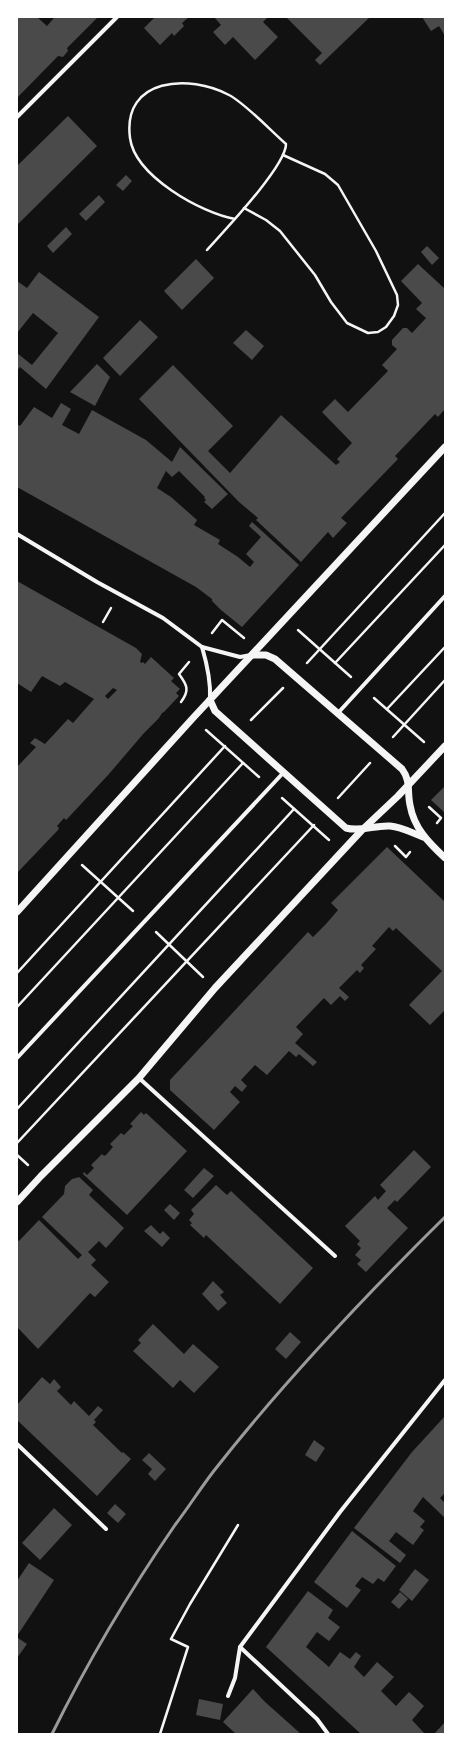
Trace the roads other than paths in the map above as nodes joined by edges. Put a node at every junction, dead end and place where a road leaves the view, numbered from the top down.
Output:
1 (117, 17) edge
2 (17, 117) edge
3 (445, 448) edge
4 (17, 534) edge
5 (445, 596) edge
6 (202, 647) junction
7 (253, 655) junction
8 (210, 700) junction
9 (338, 712) junction
10 (445, 746) edge
11 (284, 772) junction
12 (409, 784) junction
13 (362, 830) junction
14 (423, 837) junction
15 (445, 858) edge
16 (17, 912) edge
17 (17, 1058) edge
18 (139, 1078) junction
19 (17, 1202) edge
20 (334, 1256) dead end
21 (445, 1380) edge
22 (17, 1444) edge
23 (106, 1529) dead end
24 (240, 1647) junction
25 (228, 1696) dead end
26 (328, 1734) edge

1 - 2 street
3 - 7 street
4 - 6 street
5 - 9 street
6 - 7 street
6 - 8 street
7 - 8 street
7 - 9 street
8 - 11 street
8 - 16 street
9 - 12 street
10 - 12 street
11 - 13 street
11 - 17 street
12 - 13 street
12 - 14 street
13 - 14 street
13 - 18 street
14 - 15 street
18 - 19 street
18 - 20 street
21 - 24 street
22 - 23 street
24 - 25 street
24 - 26 street

